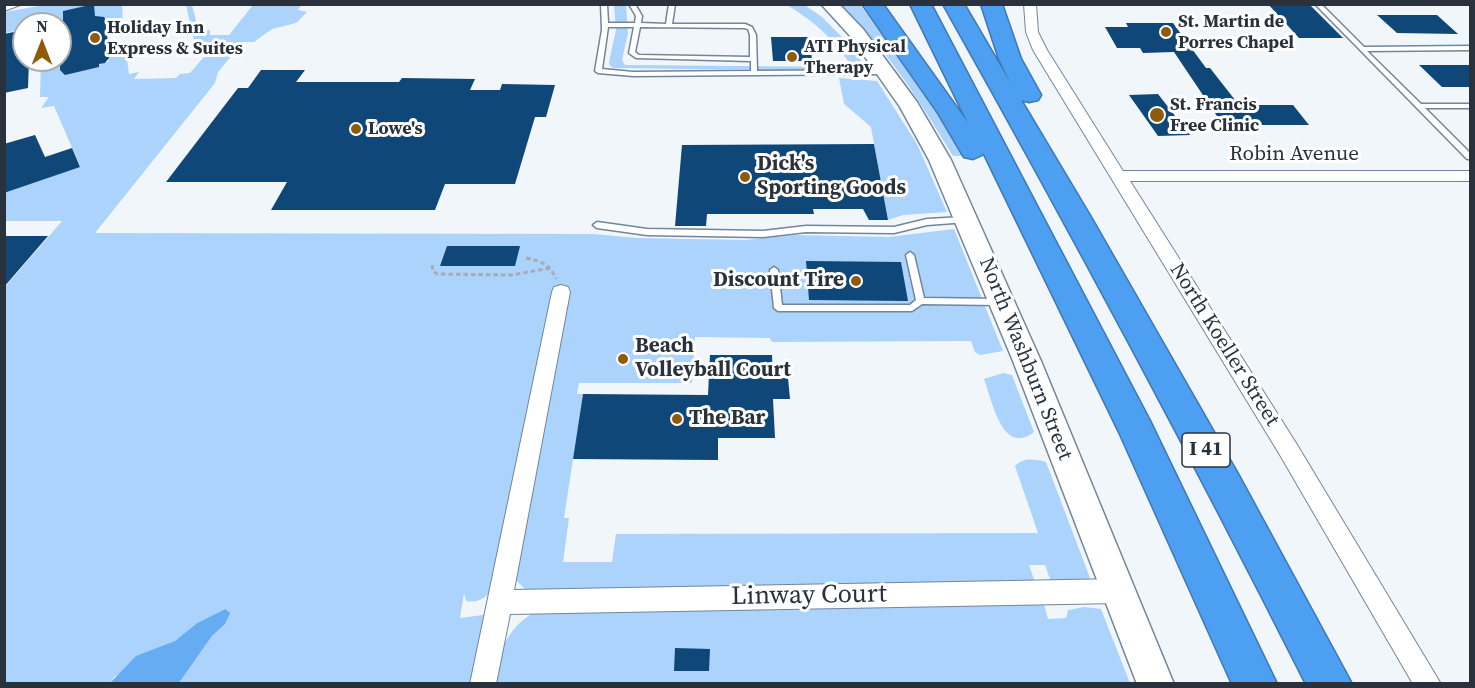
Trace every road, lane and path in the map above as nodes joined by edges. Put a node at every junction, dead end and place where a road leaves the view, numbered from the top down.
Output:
1 (17, 4) edge
2 (604, 4) edge
3 (632, 4) edge
4 (672, 4) edge
5 (812, 4) edge
6 (829, 4) edge
7 (872, 4) edge
8 (920, 4) edge
9 (953, 4) edge
10 (991, 4) edge
11 (1030, 4) edge
12 (1317, 4) edge
13 (4, 7) edge
14 (607, 25) junction
15 (636, 25) junction
16 (669, 25) junction
17 (1470, 48) edge
18 (868, 49) junction
19 (1362, 49) junction
20 (753, 58) junction
21 (885, 72) junction
22 (754, 74) junction
23 (1419, 106) junction
24 (1470, 106) edge
25 (1470, 157) edge
26 (1118, 176) junction
27 (1470, 176) edge
28 (1078, 219) junction
29 (967, 220) junction
30 (597, 225) dead end
31 (910, 255) dead end
32 (526, 258) dead end
33 (432, 265) dead end
34 (552, 268) junction
35 (774, 270) dead end
36 (561, 292) joint
37 (920, 301) junction
38 (1002, 302) junction
39 (1137, 432) junction
40 (1119, 591) junction
41 (498, 602) junction
42 (483, 684) edge
43 (1156, 684) edge
44 (1255, 684) edge
45 (1330, 684) edge
46 (1428, 684) edge

1 - 13 street
2 - 14 lane
3 - 15 lane
4 - 16 lane
5 - 18 street, North Washburn Street
6 - 18 street, North Washburn Street
7 - 39 highway
8 - 39 highway, I 41
9 - 28 highway, I 41
10 - 28 highway
11 - 26 street, North Koeller Street
12 - 19 lane
14 - 15 lane
14 - 22 lane
15 - 16 lane
15 - 20 lane
16 - 20 lane
17 - 19 lane
18 - 21 street, North Washburn Street
19 - 23 lane
20 - 22 lane
21 - 22 lane
21 - 29 street, North Washburn Street
23 - 24 lane
23 - 25 lane
26 - 27 street, Robin Avenue
26 - 46 street, North Koeller Street
28 - 45 highway, I 41
29 - 30 lane
29 - 38 street, North Washburn Street
31 - 37 lane
32 - 34 path
33 - 34 path
34 - 36 path
35 - 37 lane
36 - 41 street
37 - 38 lane
38 - 40 street, North Washburn Street
39 - 44 highway, I 41
40 - 41 street, Linway Court
40 - 43 street, North Washburn Street
41 - 42 street

